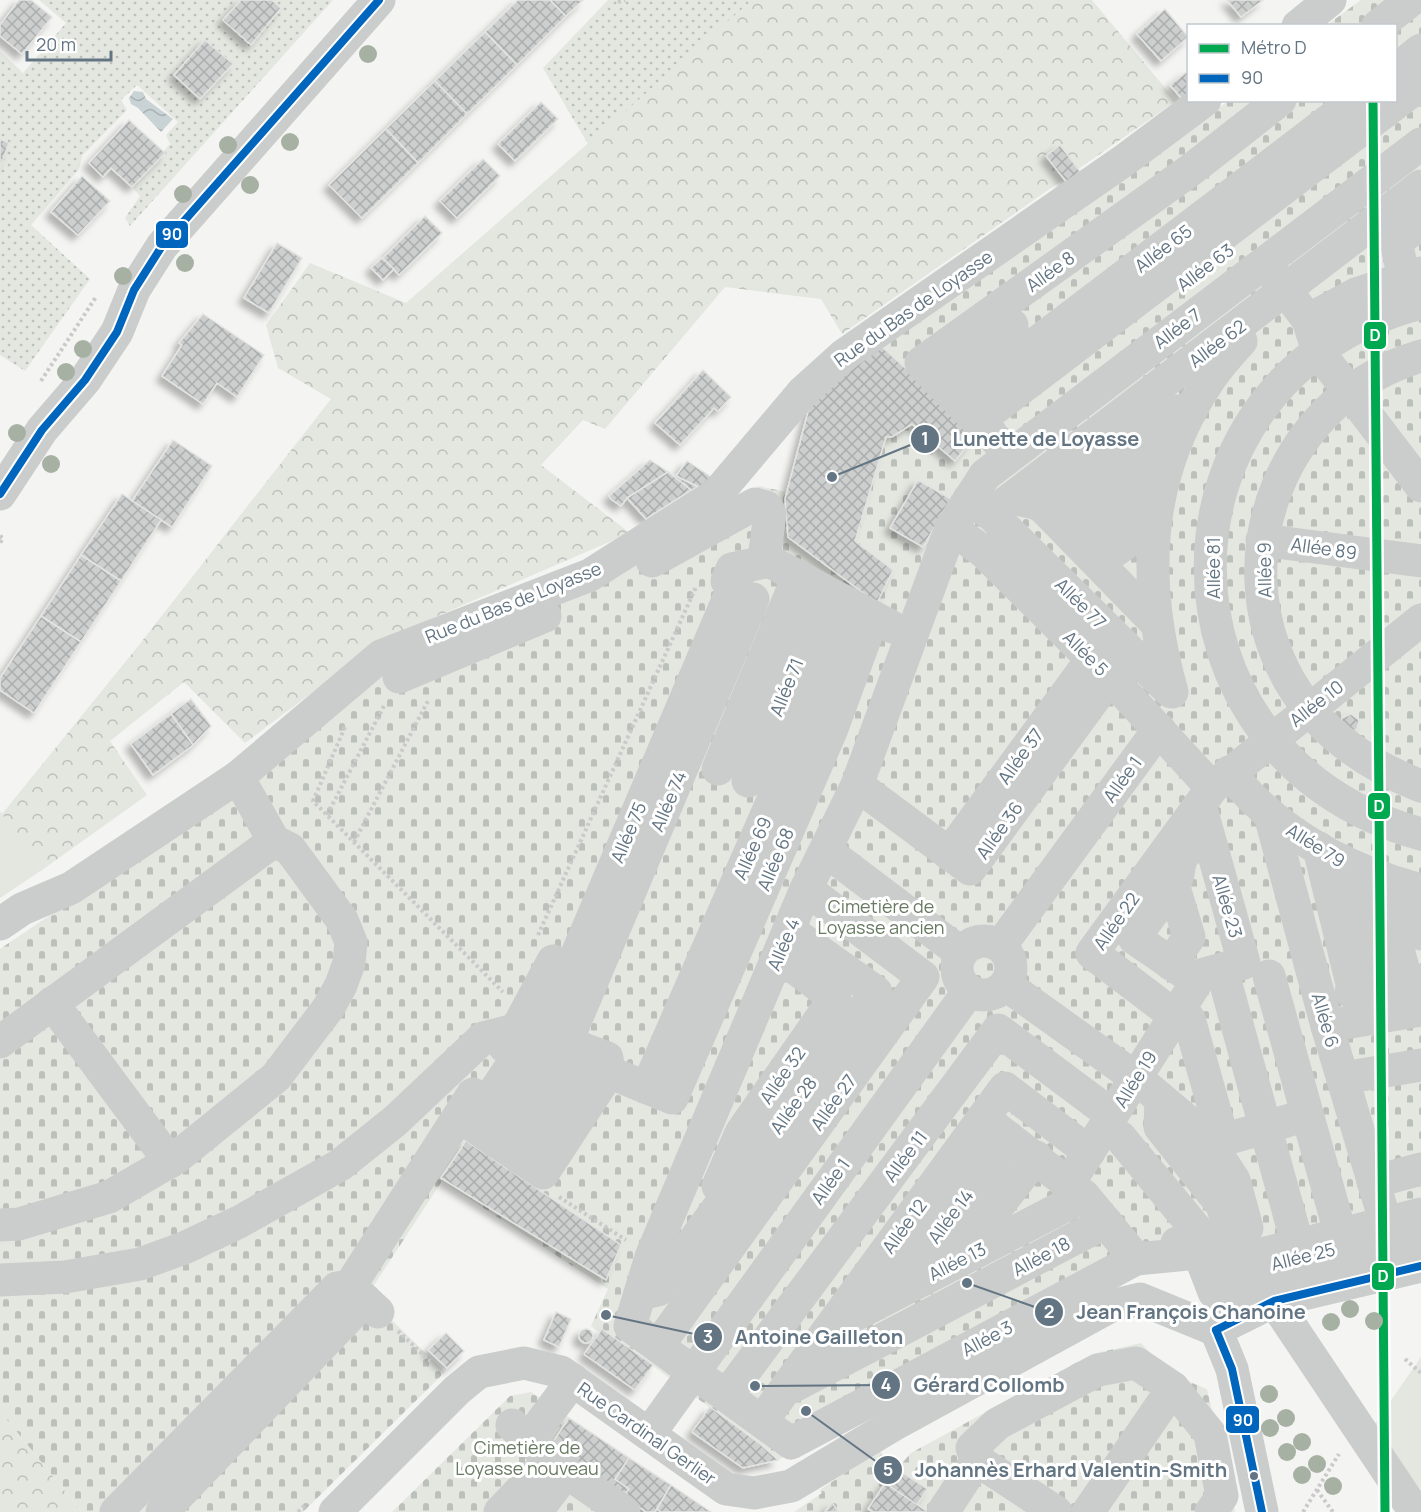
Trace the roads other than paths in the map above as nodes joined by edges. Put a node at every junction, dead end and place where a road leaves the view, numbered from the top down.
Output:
1 (379, 0) edge
2 (1330, 0) edge
3 (1411, 0) edge
4 (1300, 24) edge
5 (1381, 24) edge
6 (1421, 50) edge
7 (1397, 68) edge
8 (1421, 84) edge
9 (1397, 98) edge
10 (1203, 102) edge
11 (1279, 102) edge
12 (1353, 102) edge
13 (1391, 102) edge
14 (1421, 103) edge
15 (1421, 144) edge
16 (1421, 186) edge
17 (1216, 206) junction
18 (1421, 222) edge
19 (1263, 264) junction
20 (1415, 285) edge
21 (1301, 315) junction
22 (1421, 356) edge
23 (1349, 391) junction
24 (1191, 411) junction
25 (986, 424) junction
26 (1177, 441) junction
27 (1162, 484) junction
28 (1421, 486) edge
29 (0, 494) edge
30 (994, 504) junction
31 (1154, 523) junction
32 (1076, 525) junction
33 (951, 528) junction
34 (1262, 540) junction
35 (1421, 561) edge
36 (755, 564) junction
37 (1153, 591) junction
38 (837, 598) junction
39 (1421, 620) edge
40 (1156, 624) junction
41 (912, 638) junction
42 (1162, 660) junction
43 (1101, 668) junction
44 (399, 676) road end
45 (1308, 709) junction
46 (1159, 729) junction
47 (1269, 739) junction
48 (668, 749) junction
49 (717, 769) junction
50 (238, 777) junction
51 (857, 785) junction
52 (1421, 786) edge
53 (774, 792) junction
54 (1212, 799) junction
55 (1270, 815) junction
56 (1421, 834) edge
57 (274, 841) junction
58 (1319, 848) junction
59 (826, 851) junction
60 (949, 854) joint
61 (1348, 865) junction
62 (1173, 884) junction
63 (1403, 885) edge
64 (806, 889) junction
65 (0, 924) edge
66 (1421, 934) edge
67 (784, 943) junction
68 (1000, 945) junction
69 (961, 952) junction
70 (1389, 978) edge
71 (1006, 985) junction
72 (1204, 985) junction
73 (969, 991) junction
74 (52, 1003) junction
75 (1421, 1010) edge
76 (1323, 1012) junction
77 (552, 1040) junction
78 (0, 1042) edge
79 (1175, 1048) dead end
80 (1421, 1065) edge
81 (1136, 1078) junction
82 (1343, 1078) junction
83 (1161, 1099) junction
84 (983, 1118) junction
85 (1250, 1131) junction
86 (1009, 1138) junction
87 (1090, 1156) junction
88 (170, 1162) junction
89 (1421, 1169) edge
90 (1373, 1182) junction
91 (1106, 1222) junction
92 (0, 1225) edge
93 (1408, 1234) edge
94 (1246, 1245) junction
95 (1136, 1259) junction
96 (952, 1264) junction
97 (0, 1280) edge
98 (640, 1294) junction
99 (891, 1294) junction
100 (1274, 1301) junction
101 (630, 1326) joint
102 (830, 1328) junction
103 (1215, 1330) junction
104 (658, 1346) junction
105 (692, 1371) junction
106 (573, 1380) junction
107 (1173, 1388) junction
108 (785, 1390) junction
109 (727, 1395) junction
110 (762, 1421) junction
111 (215, 1434) junction
112 (649, 1434) junction
113 (540, 1449) junction
114 (977, 1460) junction
115 (607, 1507) edge
116 (116, 1512) edge
117 (162, 1512) edge
118 (335, 1512) edge
119 (500, 1512) edge
120 (536, 1512) edge
121 (943, 1512) edge
122 (1056, 1512) edge
123 (1088, 1512) edge
124 (1211, 1512) edge
125 (1262, 1512) edge
126 (1415, 1512) edge

1 - 29 street
2 - 4 street
3 - 5 street
6 - 7 street
8 - 9 street
10 - 50 street, Rue du Bas de Loyasse
11 - 17 street, Allée 8
12 - 17 street, Allée 65
13 - 17 street
14 - 17 street, Allée 63
15 - 19 street, Allée 7
16 - 21 street, Allée 62
17 - 19 street
17 - 25 street, Allée 65
17 - 25 street, Allée 8
18 - 20 street
19 - 21 street
19 - 25 street, Allée 7
20 - 21 street, Allée 81
21 - 23 street
21 - 24 street
21 - 30 street, Allée 62
21 - 47 street, Allée 81
22 - 23 street, Allée 9
23 - 28 street
23 - 34 street, Allée 9
24 - 26 street
24 - 32 street
25 - 30 street, Allée 7
26 - 27 street
26 - 32 street
27 - 31 street
27 - 32 street
30 - 32 street
30 - 33 street, Allée 7
30 - 42 street
30 - 42 street, Allée 77
31 - 32 street
31 - 37 street
32 - 37 street
32 - 40 street
33 - 41 street, Allée 4
33 - 43 street, Allée 5
34 - 35 street, Allée 89
34 - 45 street, Allée 9
36 - 38 street
36 - 44 street
36 - 48 street
37 - 40 street
38 - 41 street
38 - 49 street
38 - 53 street, Allée 71
38 - 53 street, Allée 68
39 - 45 street, Allée 10
40 - 42 street
41 - 51 street, Allée 4
43 - 46 street, Allée 5
43 - 60 street, Allée 37
45 - 47 street, Allée 10
45 - 52 street, Allée 9
46 - 54 street, Allée 5
46 - 68 street, Allée 1
47 - 54 street, Allée 10
47 - 56 street, Allée 81
48 - 49 street
48 - 77 street
48 - 77 street, Allée 75
49 - 53 street
50 - 57 street
50 - 65 street, Rue du Bas de Loyasse
51 - 59 street, Allée 4
51 - 60 street, Allée 36
53 - 77 street, Allée 68
54 - 55 street, Allée 79
54 - 62 street
54 - 72 street, Allée 23
54 - 72 street, Allée 22
55 - 58 street, Allée 79
55 - 76 street, Allée 6
57 - 74 street
57 - 88 street
58 - 61 street, Allée 79
58 - 70 street
59 - 64 street, Allée 4
59 - 69 street
61 - 63 street, Allée 79
61 - 70 street
62 - 72 street, Allée 19
62 - 72 street
63 - 66 street
63 - 70 street
64 - 67 street, Allée 4
64 - 104 street, Allée 27
67 - 98 street, Allée 4
67 - 98 street, Allée 32
68 - 69 street
68 - 71 street
69 - 73 street
70 - 76 street
71 - 73 street
71 - 81 street
72 - 81 street, Allée 19
72 - 85 street
72 - 85 street
72 - 85 street
73 - 105 street, Allée 1
74 - 78 street
74 - 88 street
75 - 76 street
76 - 82 street, Allée 6
77 - 77 street
77 - 97 street
77 - 111 street
79 - 85 street
80 - 82 street
81 - 83 street
81 - 87 street, Allée 19
82 - 90 street, Allée 6
83 - 85 street
83 - 94 street
84 - 86 street
84 - 87 street, Allée 12
84 - 102 street, Allée 12
85 - 94 street
85 - 94 street
85 - 94 street
86 - 87 street
86 - 99 street, Allée 14
87 - 91 street
87 - 94 street
87 - 94 street
87 - 96 street
87 - 96 street, Allée 13
87 - 109 street, Allée 11
88 - 92 street
89 - 90 street
90 - 93 street, Allée 6
91 - 95 street
91 - 108 street, Allée 18
93 - 94 street
93 - 100 street
94 - 95 street
95 - 110 street, Allée 3
96 - 99 street, Allée 13
98 - 101 street, Allée 4
99 - 102 street, Allée 13
100 - 103 street
100 - 126 street
101 - 104 street, Allée 3
102 - 108 street, Allée 12
103 - 112 street, Rue Cardinal Gerlier
103 - 125 street
104 - 105 street, Allée 3
105 - 109 street, Allée 3
105 - 112 street, Allée 1
106 - 112 street, Rue Cardinal Gerlier
106 - 113 street
106 - 118 street, Rue Cardinal Gerlier
107 - 114 street
107 - 123 street
107 - 124 street
108 - 110 street, Allée 12
109 - 110 street, Allée 3
111 - 116 street
111 - 117 street
113 - 115 street
113 - 119 street
113 - 120 street
114 - 121 street
114 - 122 street

